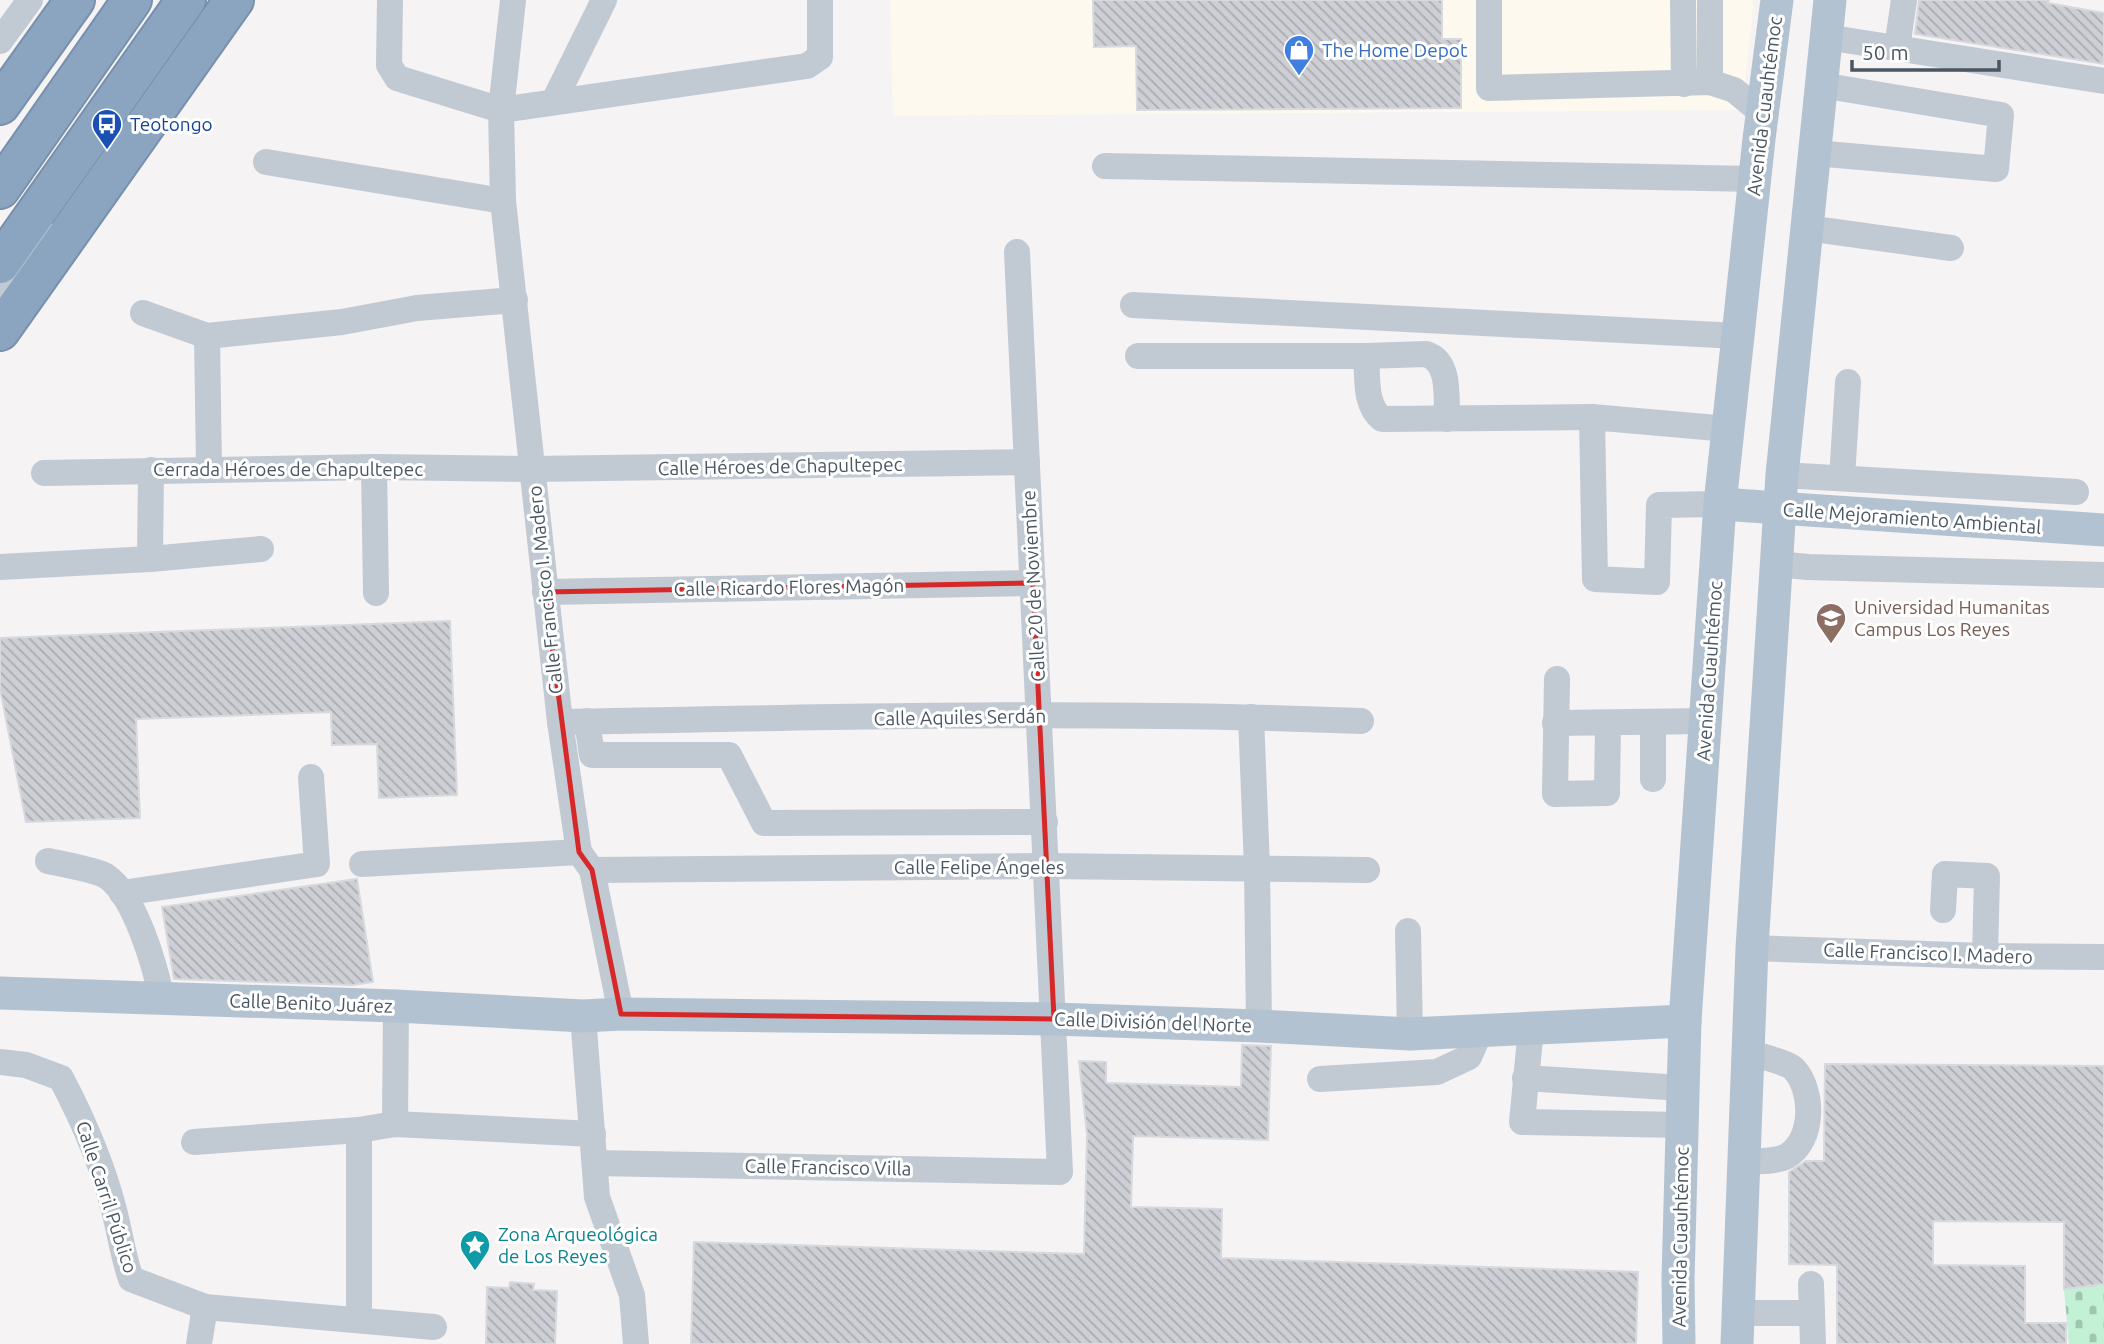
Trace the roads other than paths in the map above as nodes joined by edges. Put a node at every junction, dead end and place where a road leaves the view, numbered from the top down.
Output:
1 (30, 0) edge
2 (75, 0) edge
3 (83, 0) edge
4 (132, 0) edge
5 (186, 0) edge
6 (206, 0) edge
7 (225, 0) edge
8 (234, 0) edge
9 (390, 0) edge
10 (513, 0) edge
11 (604, 0) edge
12 (820, 0) edge
13 (1489, 0) edge
14 (1683, 0) edge
15 (1710, 0) edge
16 (1777, 0) edge
17 (1830, 0) edge
18 (1904, 0) edge
19 (1826, 37) junction
20 (0, 41) edge
21 (1897, 48) junction
22 (35, 57) junction
23 (2104, 81) edge
24 (1697, 83) junction
25 (1821, 85) junction
26 (554, 100) junction
27 (0, 104) edge
28 (502, 110) junction
29 (1762, 113) junction
30 (1815, 153) junction
31 (266, 162) dead end
32 (1105, 166) dead end
33 (1755, 179) junction
34 (0, 189) edge
35 (503, 201) junction
36 (1807, 228) junction
37 (1951, 247) dead end
38 (1017, 252) dead end
39 (0, 264) edge
40 (0, 299) edge
41 (515, 300) junction
42 (1133, 306) dead end
43 (144, 313) dead end
44 (0, 320) edge
45 (0, 331) edge
46 (207, 336) junction
47 (1738, 336) junction
48 (1138, 356) dead end
49 (1366, 356) junction
50 (1848, 382) dead end
51 (1592, 417) junction
52 (1447, 419) junction
53 (1728, 429) junction
54 (1027, 462) junction
55 (374, 467) junction
56 (209, 469) junction
57 (532, 469) junction
58 (151, 470) junction
59 (44, 473) dead end
60 (1782, 475) junction
61 (1842, 478) junction
62 (2006, 488) junction
63 (2076, 492) dead end
64 (1720, 504) junction
65 (1780, 509) junction
66 (2002, 523) junction
67 (2104, 530) edge
68 (261, 549) dead end
69 (150, 559) junction
70 (1777, 564) junction
71 (0, 567) edge
72 (2104, 575) edge
73 (1033, 583) junction
74 (545, 592) junction
75 (376, 593) dead end
76 (1557, 679) dead end
77 (1040, 715) junction
78 (1251, 717) junction
79 (1361, 721) dead end
80 (1705, 721) junction
81 (560, 722) junction
82 (587, 722) junction
83 (1653, 722) junction
84 (1555, 723) junction
85 (1608, 723) junction
86 (311, 777) dead end
87 (1653, 779) dead end
88 (1045, 822) junction
89 (48, 861) dead end
90 (585, 861) junction
91 (362, 864) dead end
92 (1047, 866) junction
93 (1257, 867) junction
94 (1367, 870) dead end
95 (122, 893) junction
96 (1943, 910) dead end
97 (1408, 931) dead end
98 (1752, 948) junction
99 (1985, 956) junction
100 (2104, 957) edge
101 (0, 993) edge
102 (162, 999) junction
103 (396, 1006) junction
104 (621, 1014) junction
105 (583, 1016) junction
106 (1054, 1019) junction
107 (1685, 1021) junction
108 (1259, 1026) junction
109 (1531, 1028) junction
110 (1476, 1031) junction
111 (1410, 1034) junction
112 (1748, 1052) junction
113 (0, 1062) edge
114 (1320, 1079) dead end
115 (1525, 1079) junction
116 (1682, 1088) junction
117 (396, 1124) junction
118 (1682, 1125) junction
119 (359, 1130) junction
120 (593, 1134) junction
121 (194, 1142) dead end
122 (1744, 1162) junction
123 (595, 1163) junction
124 (1060, 1172) joint
125 (1811, 1284) dead end
126 (205, 1307) junction
127 (1812, 1313) junction
128 (359, 1319) junction
129 (434, 1327) dead end
130 (1738, 1329) edge
131 (199, 1344) edge
132 (636, 1344) edge
133 (1679, 1344) edge
134 (1813, 1344) edge

1 - 20 street
2 - 22 highway
3 - 22 highway
4 - 34 highway
5 - 39 highway
6 - 40 street
7 - 44 street
8 - 45 highway
9 - 28 street
10 - 28 street, Calle Francisco I. Madero
11 - 26 street
12 - 26 street
13 - 24 street
14 - 24 street
15 - 24 street
16 - 29 main road, Avenida Cuauhtémoc
17 - 19 main road
18 - 21 street
19 - 21 street
19 - 25 main road
21 - 23 street
22 - 27 highway
24 - 29 street
25 - 30 main road
25 - 30 street
26 - 28 street
28 - 35 street, Calle Francisco I. Madero
29 - 33 main road, Avenida Cuauhtémoc
30 - 36 main road
31 - 35 street
32 - 33 street
33 - 47 main road, Avenida Cuauhtémoc
35 - 41 street, Calle Francisco I. Madero
36 - 37 street
36 - 60 main road
38 - 54 street, Calle 20 de Noviembre
41 - 46 street
41 - 57 street, Calle Francisco I. Madero
42 - 47 street
43 - 46 street
46 - 56 street
47 - 53 main road, Avenida Cuauhtémoc
48 - 49 street
49 - 52 street
49 - 52 street
50 - 61 street
51 - 52 street
51 - 53 street
51 - 64 street
53 - 64 main road, Avenida Cuauhtémoc
54 - 57 street, Calle Héroes de Chapultepec
54 - 73 street, Calle 20 de Noviembre
55 - 56 street, Cerrada Héroes de Chapultepec
55 - 57 street, Cerrada Héroes de Chapultepec
55 - 75 street
56 - 58 street, Cerrada Héroes de Chapultepec
57 - 74 street, Calle Francisco I. Madero
58 - 59 street, Cerrada Héroes de Chapultepec
58 - 69 street
60 - 61 street
60 - 65 main road
61 - 62 street
62 - 63 street
62 - 66 street
64 - 65 main road, Calle Mejoramiento Ambiental
64 - 80 main road, Avenida Cuauhtémoc
65 - 66 main road, Calle Mejoramiento Ambiental
65 - 70 main road
66 - 67 main road, Calle Mejoramiento Ambiental
68 - 69 street
69 - 71 street
70 - 72 street
70 - 98 main road
73 - 74 street, Calle Ricardo Flores Magón
73 - 77 street, Calle 20 de Noviembre
74 - 81 street, Calle Francisco I. Madero
76 - 84 street
77 - 78 street, Calle Aquiles Serdán
77 - 82 street, Calle Aquiles Serdán
77 - 88 street, Calle 20 de Noviembre
78 - 79 street, Calle Aquiles Serdán
78 - 93 street
80 - 83 street
80 - 107 main road, Avenida Cuauhtémoc
81 - 82 street, Calle Aquiles Serdán
81 - 90 street, Calle Francisco I. Madero
82 - 88 street
83 - 85 street
83 - 87 street
84 - 85 street
84 - 85 street
86 - 95 street
88 - 92 street, Calle 20 de Noviembre
89 - 95 street
90 - 91 street, Calle Felipe Ángeles
90 - 92 street, Calle Felipe Ángeles
90 - 104 street, Calle Francisco I. Madero
92 - 93 street, Calle Felipe Ángeles
92 - 106 street, Calle 20 de Noviembre
93 - 94 street, Calle Felipe Ángeles
93 - 108 street
95 - 102 street
96 - 99 street
97 - 111 street
98 - 99 street, Calle Francisco I. Madero
98 - 112 main road
99 - 100 street, Calle Francisco I. Madero
101 - 102 main road, Calle Benito Juárez
102 - 103 main road, Calle Benito Juárez
103 - 105 main road, Calle Benito Juárez
103 - 117 street
104 - 105 main road, Calle Benito Juárez
104 - 106 main road, Calle División del Norte
105 - 120 street
106 - 108 main road, Calle División del Norte
106 - 124 street, Calle 20 de Noviembre
107 - 109 main road, Calle División del Norte
107 - 116 main road, Avenida Cuauhtémoc
108 - 111 main road, Calle División del Norte
109 - 110 main road, Calle División del Norte
109 - 115 street
110 - 111 main road, Calle División del Norte
110 - 114 street
112 - 122 main road
112 - 122 street
113 - 126 street, Calle Carril Público
115 - 116 street
115 - 118 street
116 - 118 main road, Avenida Cuauhtémoc
117 - 119 street
117 - 120 street
118 - 133 main road, Avenida Cuauhtémoc
119 - 121 street
119 - 128 street
120 - 123 street
122 - 130 main road
123 - 124 street, Calle Francisco Villa
123 - 132 street
125 - 127 street
126 - 128 street, Calle Carril Público
126 - 131 street
127 - 130 street
127 - 134 street
128 - 129 street, Calle Carril Público

